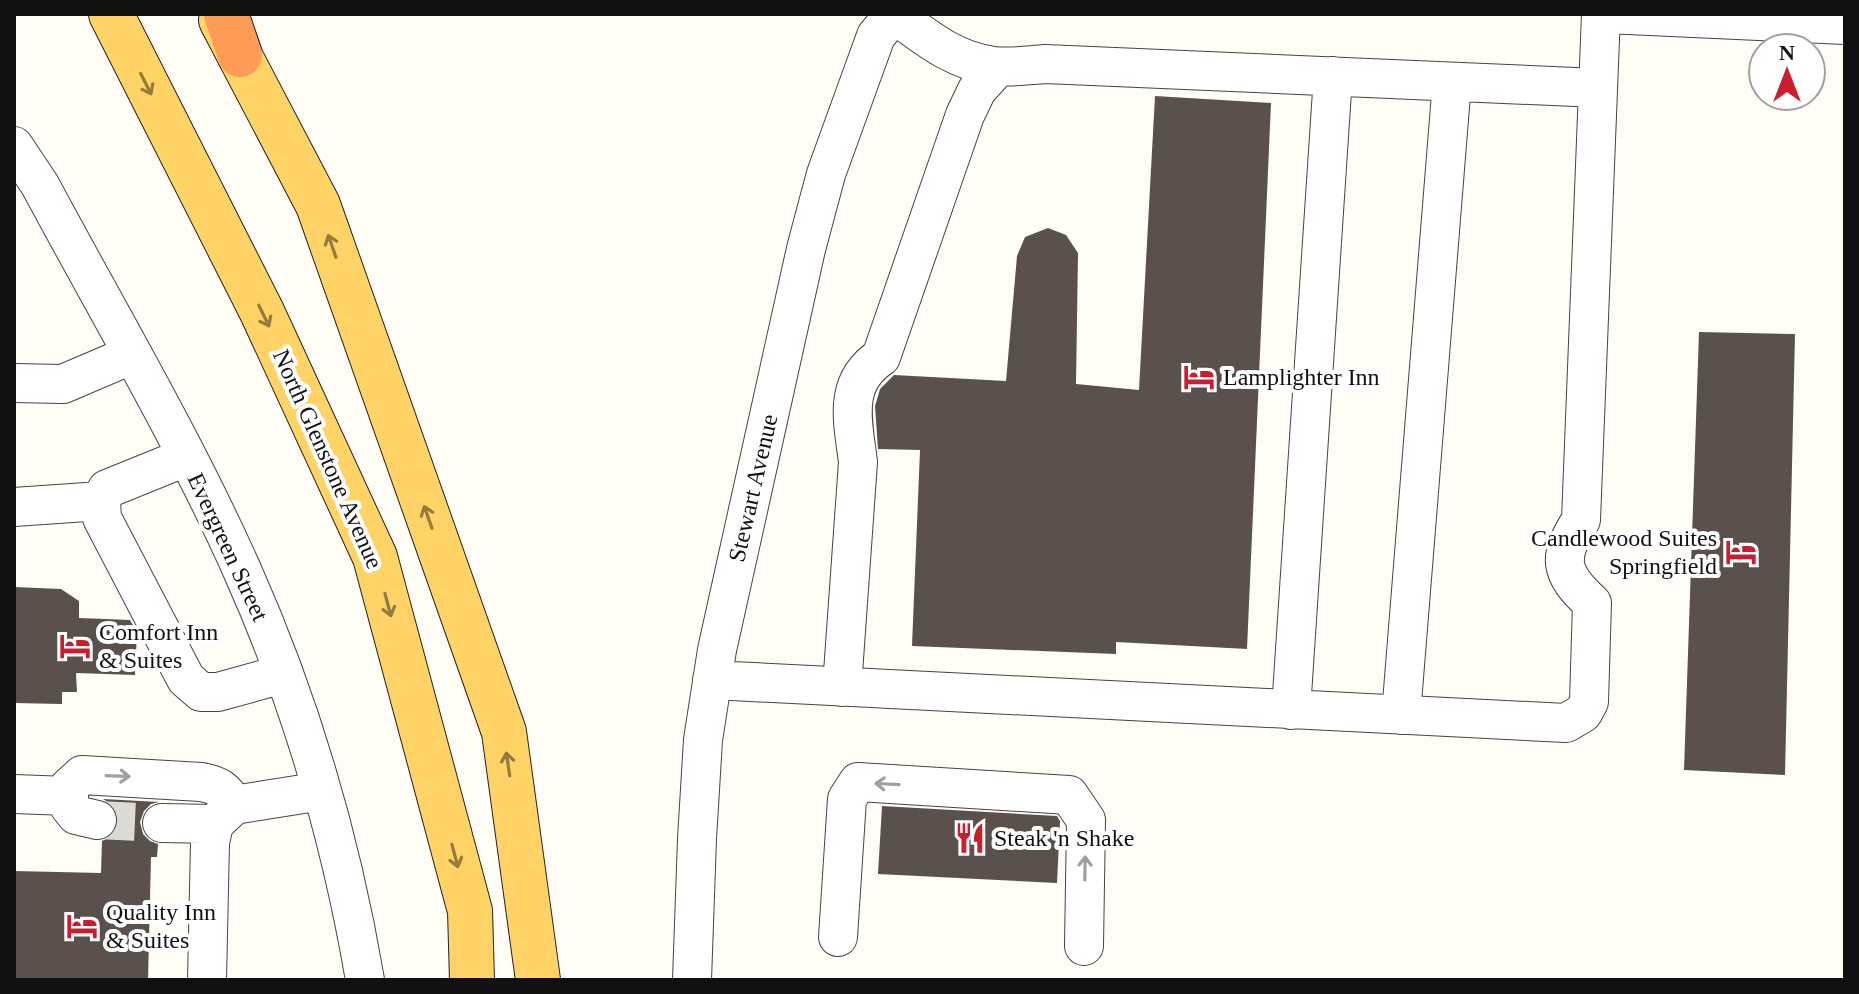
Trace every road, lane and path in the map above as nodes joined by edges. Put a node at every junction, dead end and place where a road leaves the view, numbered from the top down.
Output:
1 (111, 14) edge
2 (218, 14) edge
3 (226, 14) edge
4 (894, 14) edge
5 (1618, 14) edge
6 (1845, 25) edge
7 (240, 55) junction
8 (998, 67) junction
9 (1333, 76) junction
10 (1452, 82) junction
11 (1598, 88) junction
12 (14, 146) edge
13 (27, 189) edge
14 (131, 355) junction
15 (14, 383) edge
16 (186, 457) junction
17 (101, 501) junction
18 (14, 507) edge
19 (283, 674) junction
20 (712, 680) junction
21 (842, 687) junction
22 (1291, 710) junction
23 (1401, 715) junction
24 (322, 791) junction
25 (14, 794) edge
26 (68, 796) junction
27 (224, 814) junction
28 (97, 820) tunnel mouth
29 (162, 823) tunnel mouth
30 (838, 937) dead end
31 (1084, 946) dead end
32 (207, 980) edge
33 (365, 980) edge
34 (472, 980) edge
35 (538, 980) edge
36 (692, 980) edge

1 -> 34 main road, North Glenstone Avenue
2 - 7 main road
3 - 7 highway
4 - 8 street
4 - 20 street, Stewart Avenue
5 - 6 street
5 - 11 street
35 -> 7 main road
8 - 9 street
8 - 21 street
9 - 10 street
9 - 22 street
10 - 11 street
10 - 23 street
11 - 23 street
12 - 13 street, Evergreen Street
13 - 14 street, Evergreen Street
14 - 15 street
14 - 16 street, Evergreen Street
16 - 17 street
16 - 19 street, Evergreen Street
17 - 18 street
17 - 19 street
19 - 24 street, Evergreen Street
20 - 21 street
20 - 36 street, Stewart Avenue
21 - 22 street
22 - 23 street
24 - 27 street
24 - 33 street, Evergreen Street
25 - 26 street
26 -> 27 street
26 - 28 street
27 - 29 street
27 - 32 street
31 -> 30 street

